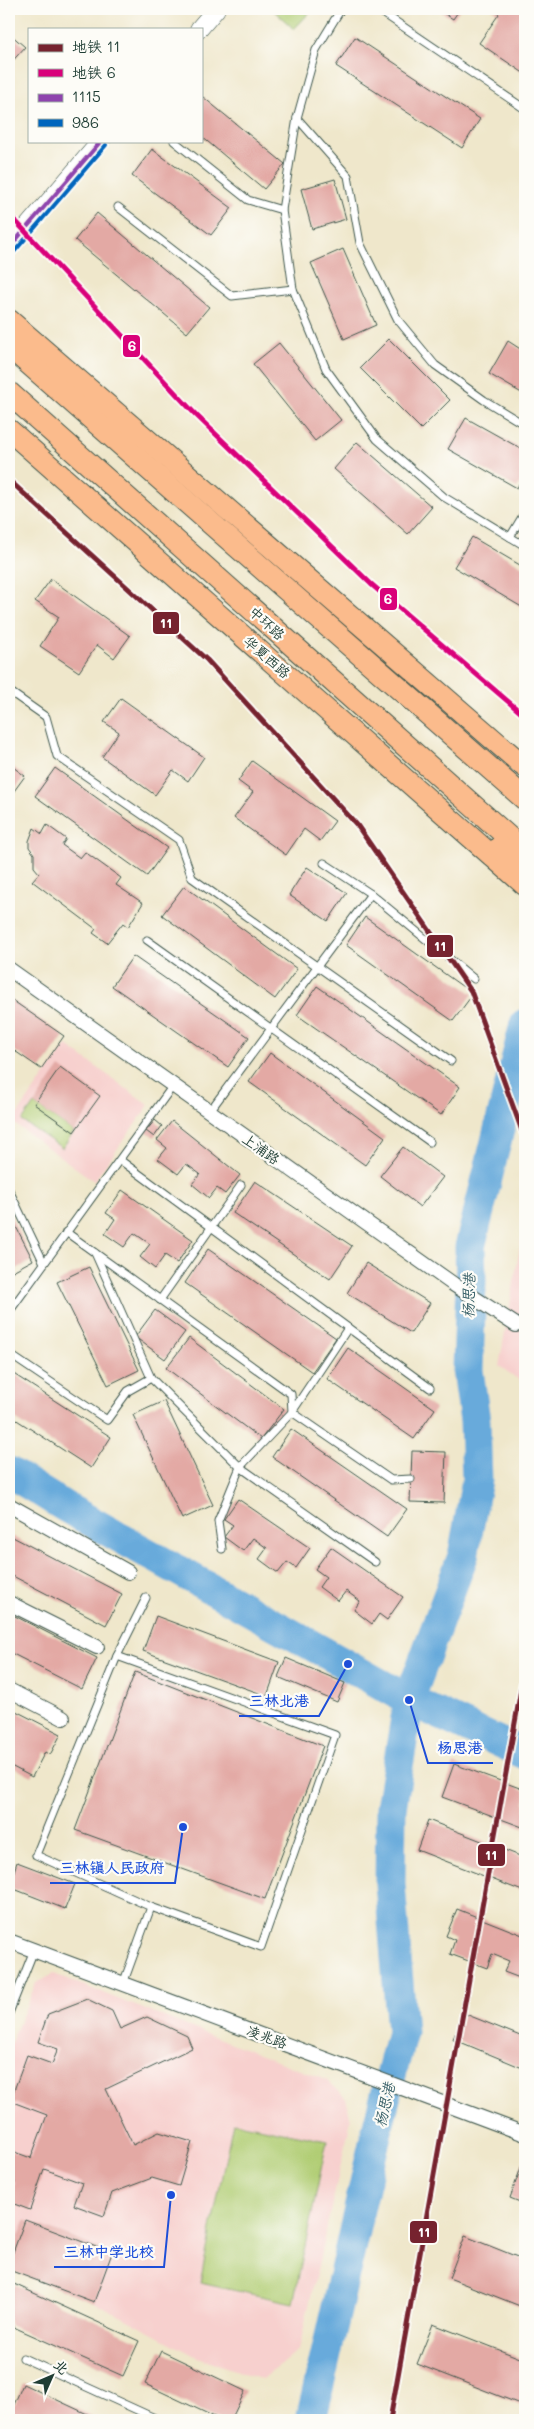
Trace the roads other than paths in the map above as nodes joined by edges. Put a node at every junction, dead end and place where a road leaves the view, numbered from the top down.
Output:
1 (216, 9) edge
2 (341, 9) edge
3 (377, 9) edge
4 (200, 28) edge
5 (525, 109) edge
6 (297, 118) junction
7 (100, 142) edge
8 (175, 142) edge
9 (118, 207) dead end
10 (282, 210) junction
11 (9, 248) edge
12 (293, 289) junction
13 (9, 320) edge
14 (9, 346) edge
15 (9, 393) edge
16 (525, 425) edge
17 (9, 430) edge
18 (525, 512) edge
19 (510, 536) junction
20 (525, 546) edge
21 (302, 654) junction
22 (9, 691) edge
23 (480, 759) junction
24 (518, 760) edge
25 (525, 789) edge
26 (525, 799) edge
27 (525, 852) edge
28 (324, 863) dead end
29 (515, 868) edge
30 (525, 885) edge
31 (371, 894) junction
32 (147, 940) dead end
33 (316, 968) junction
34 (9, 969) edge
35 (474, 979) dead end
36 (272, 1027) junction
37 (451, 1061) dead end
38 (172, 1087) junction
39 (209, 1112) junction
40 (430, 1142) dead end
41 (120, 1160) junction
42 (241, 1185) dead end
43 (9, 1190) edge
44 (211, 1227) junction
45 (66, 1232) junction
46 (94, 1253) junction
47 (44, 1263) junction
48 (160, 1300) junction
49 (9, 1312) edge
50 (516, 1325) dead end
51 (348, 1328) junction
52 (9, 1354) edge
53 (151, 1378) junction
54 (430, 1388) dead end
55 (292, 1412) junction
56 (240, 1467) junction
57 (411, 1479) dead end
58 (9, 1505) edge
59 (222, 1549) dead end
60 (375, 1562) dead end
61 (128, 1572) dead end
62 (146, 1598) dead end
63 (9, 1603) edge
64 (97, 1647) dead end
65 (117, 1656) junction
66 (9, 1690) edge
67 (63, 1718) dead end
68 (151, 1907) junction
69 (9, 1941) edge
70 (34, 1950) junction
71 (123, 1984) junction
72 (9, 2013) edge
73 (525, 2134) edge
74 (23, 2358) dead end
75 (159, 2420) edge

1 - 4 street
2 - 6 lane
3 - 5 lane
6 - 10 lane
6 - 16 lane
7 - 11 street
8 - 10 lane
9 - 12 lane
10 - 12 lane
12 - 19 lane
13 - 24 main road
14 - 23 highway
15 - 21 highway, 中环路
17 - 29 main road, 华夏西路
18 - 19 lane
19 - 20 lane
21 - 27 highway, 中环路
21 - 29 highway
22 - 33 lane
23 - 25 highway
23 - 26 highway
28 - 31 lane
29 - 30 main road, 华夏西路
31 - 33 lane
31 - 35 lane
32 - 36 lane
33 - 36 lane
33 - 37 lane
34 - 38 street, 上浦路
36 - 39 lane
36 - 40 lane
38 - 39 street, 上浦路
38 - 41 lane
39 - 50 street, 上浦路
41 - 44 lane
41 - 45 lane
42 - 44 lane
43 - 47 lane
44 - 48 lane
44 - 51 lane
45 - 46 lane
45 - 47 lane
46 - 48 lane
46 - 53 lane
47 - 49 lane
48 - 55 lane
51 - 54 lane
51 - 55 lane
52 - 53 lane
53 - 56 lane
55 - 56 lane
55 - 57 lane
56 - 59 lane
56 - 60 lane
58 - 61 street
62 - 65 lane
63 - 64 street
65 - 68 lane
65 - 68 lane
66 - 67 street
68 - 71 lane
69 - 70 street, 凌兆路
70 - 71 street, 凌兆路
70 - 72 lane
71 - 73 street, 凌兆路
74 - 75 lane

